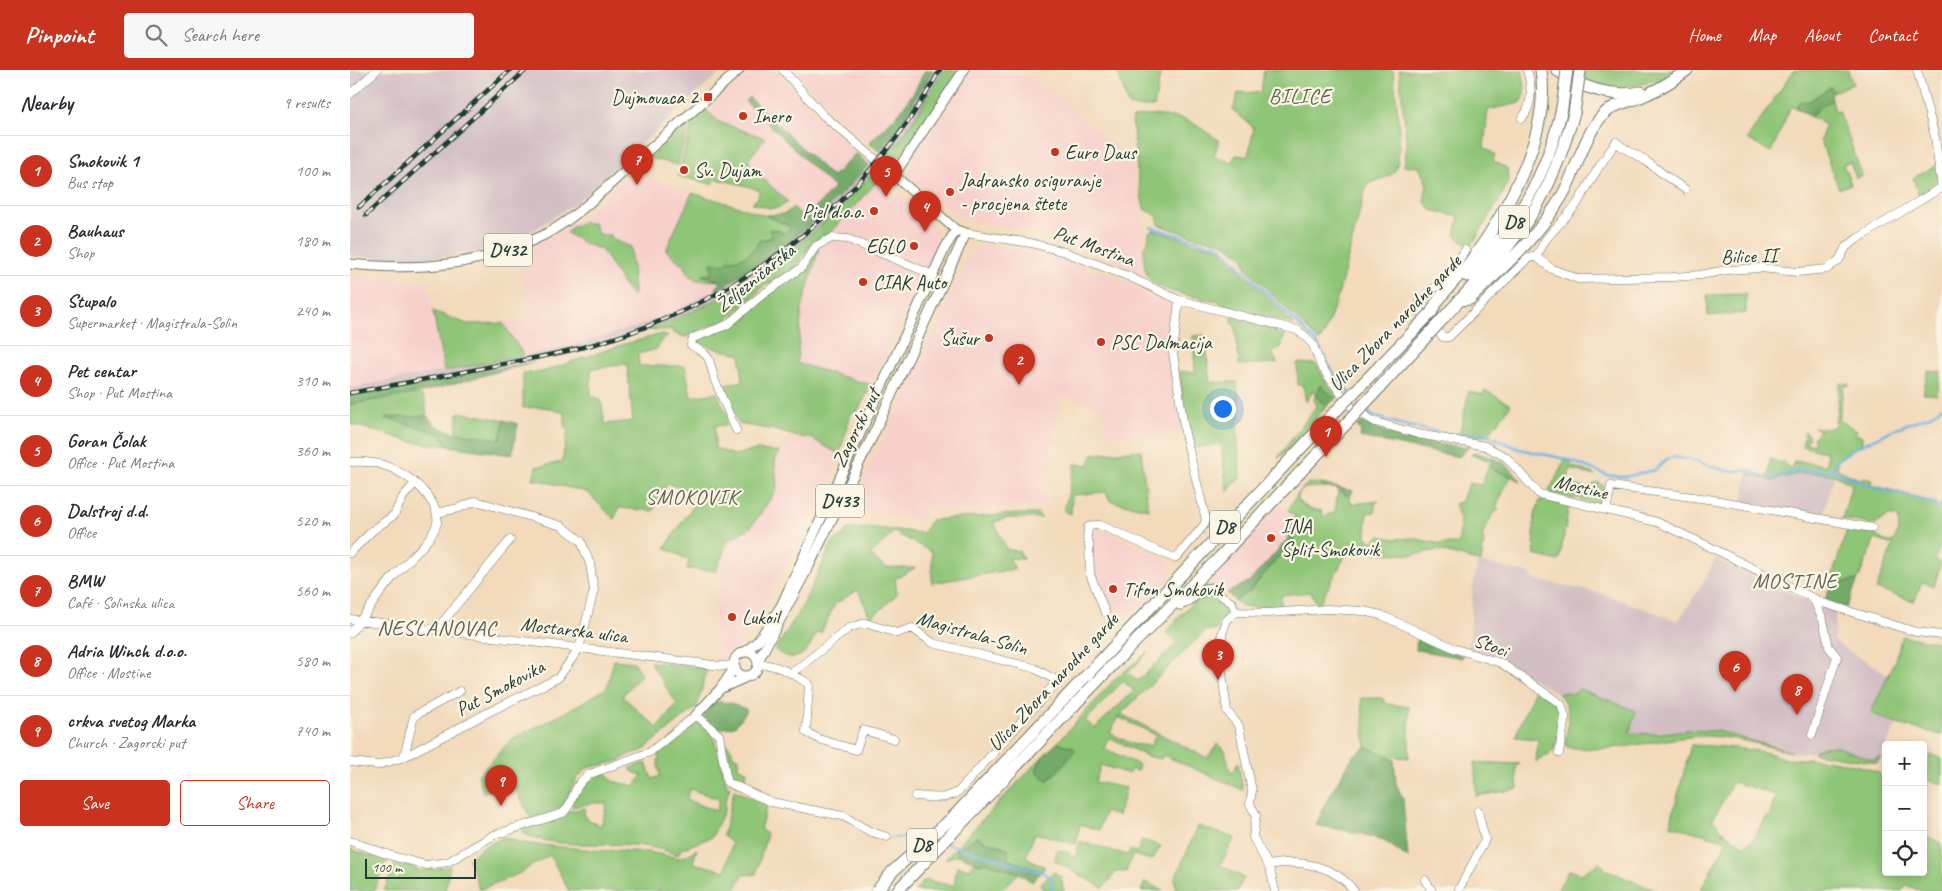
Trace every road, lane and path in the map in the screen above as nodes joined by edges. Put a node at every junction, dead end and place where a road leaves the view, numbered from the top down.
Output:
1 (377, 70) edge
2 (738, 70) edge
3 (783, 70) edge
4 (964, 70) edge
5 (1527, 70) edge
6 (1541, 70) edge
7 (1557, 70) edge
8 (1567, 70) edge
9 (1580, 70) edge
10 (1688, 70) edge
11 (1917, 70) edge
12 (1664, 84) junction
13 (350, 94) edge
14 (1522, 118) dead end
15 (894, 175) junction
16 (1942, 188) edge
17 (1685, 189) dead end
18 (956, 230) junction
19 (966, 233) junction
20 (1542, 235) junction
21 (1465, 250) dead end
22 (1536, 257) junction
23 (350, 264) edge
24 (933, 275) junction
25 (1178, 300) junction
26 (1459, 300) junction
27 (1431, 313) junction
28 (1349, 405) joint
29 (736, 430) dead end
30 (350, 462) edge
31 (415, 483) junction
32 (1606, 510) junction
33 (437, 513) junction
34 (1872, 528) dead end
35 (510, 540) dead end
36 (350, 553) edge
37 (1212, 589) joint
38 (1813, 598) junction
39 (1169, 609) junction
40 (1106, 612) dead end
41 (1236, 612) junction
42 (350, 619) edge
43 (361, 621) junction
44 (436, 630) junction
45 (350, 633) edge
46 (1942, 635) edge
47 (578, 649) junction
48 (745, 652) junction
49 (758, 663) junction
50 (734, 666) junction
51 (792, 674) junction
52 (752, 675) junction
53 (720, 689) junction
54 (460, 691) dead end
55 (696, 715) junction
56 (1812, 735) dead end
57 (894, 739) dead end
58 (1559, 752) dead end
59 (404, 757) junction
60 (350, 762) edge
61 (915, 796) dead end
62 (1478, 811) dead end
63 (956, 821) junction
64 (887, 837) dead end
65 (350, 841) edge
66 (1269, 865) junction
67 (892, 872) junction
68 (1425, 880) dead end
69 (871, 891) edge
70 (877, 891) edge
71 (898, 891) edge
72 (1275, 891) edge
73 (1354, 891) edge
74 (1432, 891) edge
75 (1458, 891) edge

1 - 13 street
2 - 23 main road, D432
3 - 15 street, Put Mostina
4 - 15 main road
5 - 14 street
6 - 27 highway
7 - 12 highway
8 - 27 highway, Ulica Zbora narodne garde / D8, bridge
9 - 26 highway, Ulica Zbora narodne garde / D8, bridge
10 - 12 highway
11 - 16 street, Bilice II
12 - 20 highway
15 - 18 main road, Put Mostina
16 - 22 street, Bilice II
17 - 20 street
18 - 19 main road, Put Mostina
18 - 24 main road, Zagorski put / D433
19 - 25 street, Put Mostina
19 - 49 main road, Zagorski put / D433
20 - 22 street
20 - 26 highway
21 - 22 street
24 - 29 street, Željezničarska
24 - 48 main road, Zagorski put / D433
25 - 28 street, Put Mostina
25 - 40 street
26 - 39 highway, Ulica Zbora narodne garde / D8, bridge
27 - 63 highway, Ulica Zbora narodne garde / D8, bridge
28 - 32 street, Mostine
30 - 31 street
31 - 33 street
31 - 36 street
32 - 34 street
32 - 38 street, Mostine
33 - 43 street
33 - 47 street, Put Smokovika
35 - 44 street
37 - 39 highway
37 - 41 street
38 - 46 street, Mostine
38 - 56 street
39 - 63 highway, Ulica Zbora narodne garde / D8
41 - 58 street, Stoci
41 - 66 street
42 - 43 street, Mostarska ulica
43 - 44 street, Mostarska ulica
43 - 45 street
44 - 47 street, Mostarska ulica
47 - 50 street, Mostarska ulica
47 - 59 street, Put Smokovika
48 - 49 main road
48 - 50 main road, D433
49 - 51 street
49 - 52 main road, D433
50 - 52 main road
50 - 53 main road, D433
51 - 57 street
51 - 61 street, Magistrala-Solin
52 - 53 main road, D433
53 - 55 main road, D433
54 - 59 street, Put Smokovika
55 - 64 street
55 - 65 street
59 - 60 street, Put Smokovika
62 - 75 street
63 - 67 highway, Ulica Zbora narodne garde / D8
63 - 71 highway, Ulica Zbora narodne garde / D8
66 - 72 street
66 - 73 street
67 - 69 highway
67 - 70 highway, Ulica Zbora narodne garde / D8
68 - 74 street

